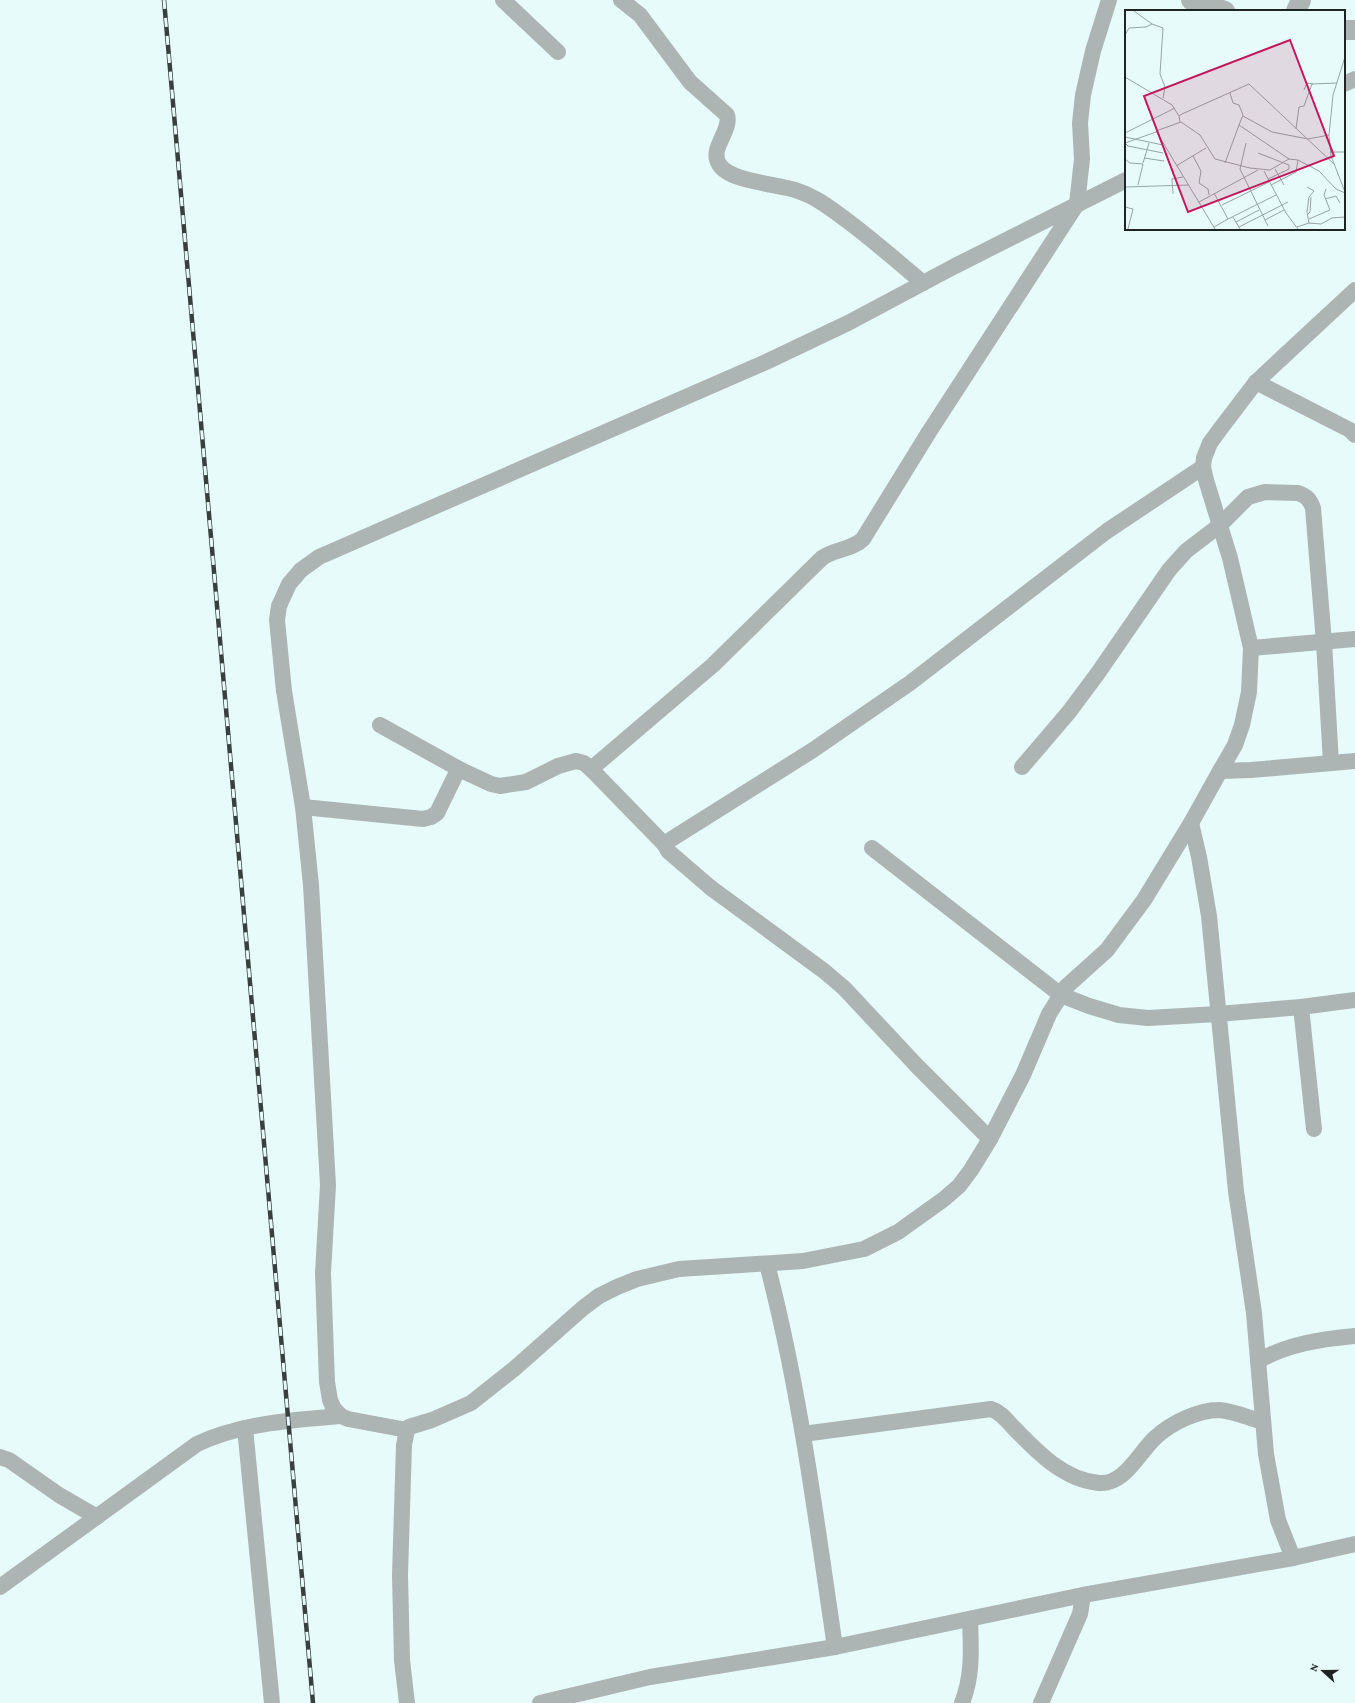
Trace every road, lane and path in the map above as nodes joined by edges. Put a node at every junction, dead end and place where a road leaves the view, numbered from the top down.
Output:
1 (503, 0) edge
2 (621, 0) edge
3 (1109, 0) edge
4 (1191, 0) edge
5 (1301, 0) edge
6 (1222, 10) edge
7 (1296, 10) edge
8 (558, 52) dead end
9 (1355, 78) edge
10 (1345, 83) edge
11 (1125, 180) edge
12 (1077, 204) junction
13 (923, 283) junction
14 (1355, 290) edge
15 (1256, 382) junction
16 (1355, 435) edge
17 (1203, 467) junction
18 (1220, 526) junction
19 (1355, 639) edge
20 (1324, 642) junction
21 (1251, 648) junction
22 (380, 725) dead end
23 (1355, 761) edge
24 (1331, 764) junction
25 (1022, 767) dead end
26 (591, 769) junction
27 (461, 770) junction
28 (1220, 771) junction
29 (303, 807) junction
30 (1191, 823) junction
31 (665, 845) junction
32 (872, 848) dead end
33 (1061, 995) junction
34 (1355, 1000) edge
35 (1301, 1007) junction
36 (1218, 1014) junction
37 (1314, 1129) dead end
38 (990, 1139) junction
39 (767, 1264) junction
40 (1355, 1336) edge
41 (1258, 1361) junction
42 (341, 1416) junction
43 (1263, 1422) junction
44 (245, 1428) junction
45 (407, 1430) junction
46 (803, 1434) junction
47 (0, 1457) edge
48 (97, 1517) junction
49 (1355, 1544) edge
50 (1293, 1558) junction
51 (0, 1587) edge
52 (1083, 1595) junction
53 (970, 1620) junction
54 (835, 1647) junction
55 (567, 1700) edge
56 (272, 1703) edge
57 (407, 1703) edge
58 (540, 1703) edge
59 (962, 1703) edge
60 (1041, 1703) edge

1 - 8 street
2 - 13 street
3 - 12 street
4 - 6 street
5 - 7 street
9 - 10 street
11 - 12 street
12 - 13 street
12 - 26 street
13 - 29 street
14 - 15 street
15 - 16 street
15 - 17 street
17 - 18 street
17 - 31 street
18 - 20 street
18 - 21 street
18 - 25 street
19 - 20 street
20 - 21 street
20 - 24 street
21 - 28 street
22 - 27 street
23 - 24 street
24 - 28 street
26 - 27 street
26 - 31 street
27 - 29 street
28 - 30 street
29 - 42 street
30 - 33 street
30 - 36 street
31 - 38 street
32 - 33 street
33 - 36 street
33 - 38 street
34 - 35 street
35 - 36 street
35 - 37 street
36 - 41 street
38 - 39 street
39 - 45 street
39 - 46 street
40 - 41 street
41 - 43 street
42 - 44 street
42 - 45 street
43 - 46 street
43 - 50 street
44 - 48 street
44 - 56 street
45 - 57 street
46 - 54 street
47 - 48 street
48 - 51 street
49 - 50 street
50 - 52 street
52 - 53 street
52 - 60 street
53 - 54 street
53 - 59 street
54 - 55 street
55 - 58 street

